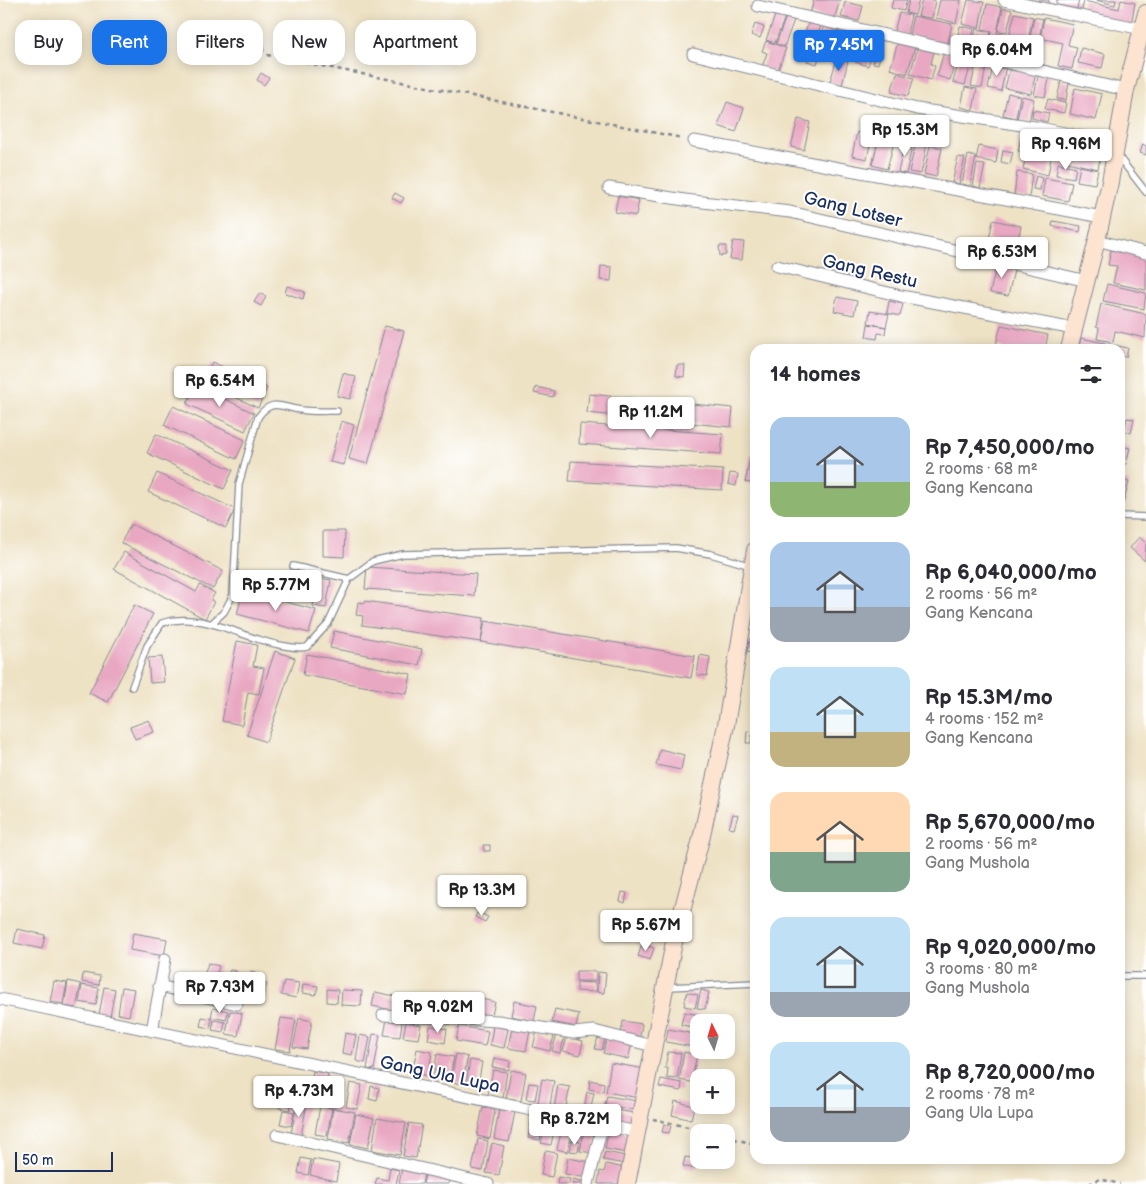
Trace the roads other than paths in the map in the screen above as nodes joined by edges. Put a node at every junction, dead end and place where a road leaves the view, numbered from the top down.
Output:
1 (1004, 0) edge
2 (758, 6) dead end
3 (1144, 21) edge
4 (693, 54) dead end
5 (1126, 90) junction
6 (694, 141) road end
7 (1116, 149) junction
8 (609, 188) dead end
9 (1146, 192) edge
10 (1102, 217) junction
11 (1097, 240) junction
12 (1146, 253) edge
13 (777, 266) dead end
14 (1087, 280) junction
15 (1074, 329) junction
16 (1070, 344) edge
17 (337, 411) dead end
18 (1125, 516) edge
19 (1146, 518) edge
20 (294, 566) dead end
21 (750, 566) edge
22 (349, 578) junction
23 (750, 595) edge
24 (212, 623) junction
25 (132, 687) dead end
26 (166, 959) dead end
27 (1125, 976) edge
28 (1146, 976) edge
29 (750, 983) edge
30 (159, 986) junction
31 (666, 987) junction
32 (0, 999) edge
33 (237, 1004) dead end
34 (383, 1015) dead end
35 (152, 1031) junction
36 (653, 1046) junction
37 (602, 1126) junction
38 (637, 1132) junction
39 (277, 1134) dead end
40 (488, 1184) edge
41 (588, 1184) edge
42 (626, 1184) edge

1 - 3 street
2 - 5 street
3 - 5 main road
4 - 7 street
5 - 7 main road
6 - 10 street
7 - 9 lane
7 - 10 main road
8 - 14 street, Gang Lotser
10 - 11 main road
11 - 12 street
11 - 14 main road
13 - 15 street, Gang Restu
14 - 15 main road
15 - 16 main road
17 - 24 lane
18 - 19 lane
20 - 22 lane
21 - 22 lane
22 - 24 lane
23 - 31 main road
24 - 25 lane
26 - 30 street
27 - 28 lane
29 - 31 lane
30 - 33 street
30 - 35 street
31 - 36 main road
32 - 35 street, Gang Ula Lupa
34 - 36 street
35 - 37 street, Gang Ula Lupa
36 - 38 main road
37 - 38 street, Gang Ula Lupa
37 - 41 street
38 - 42 main road
39 - 40 street

